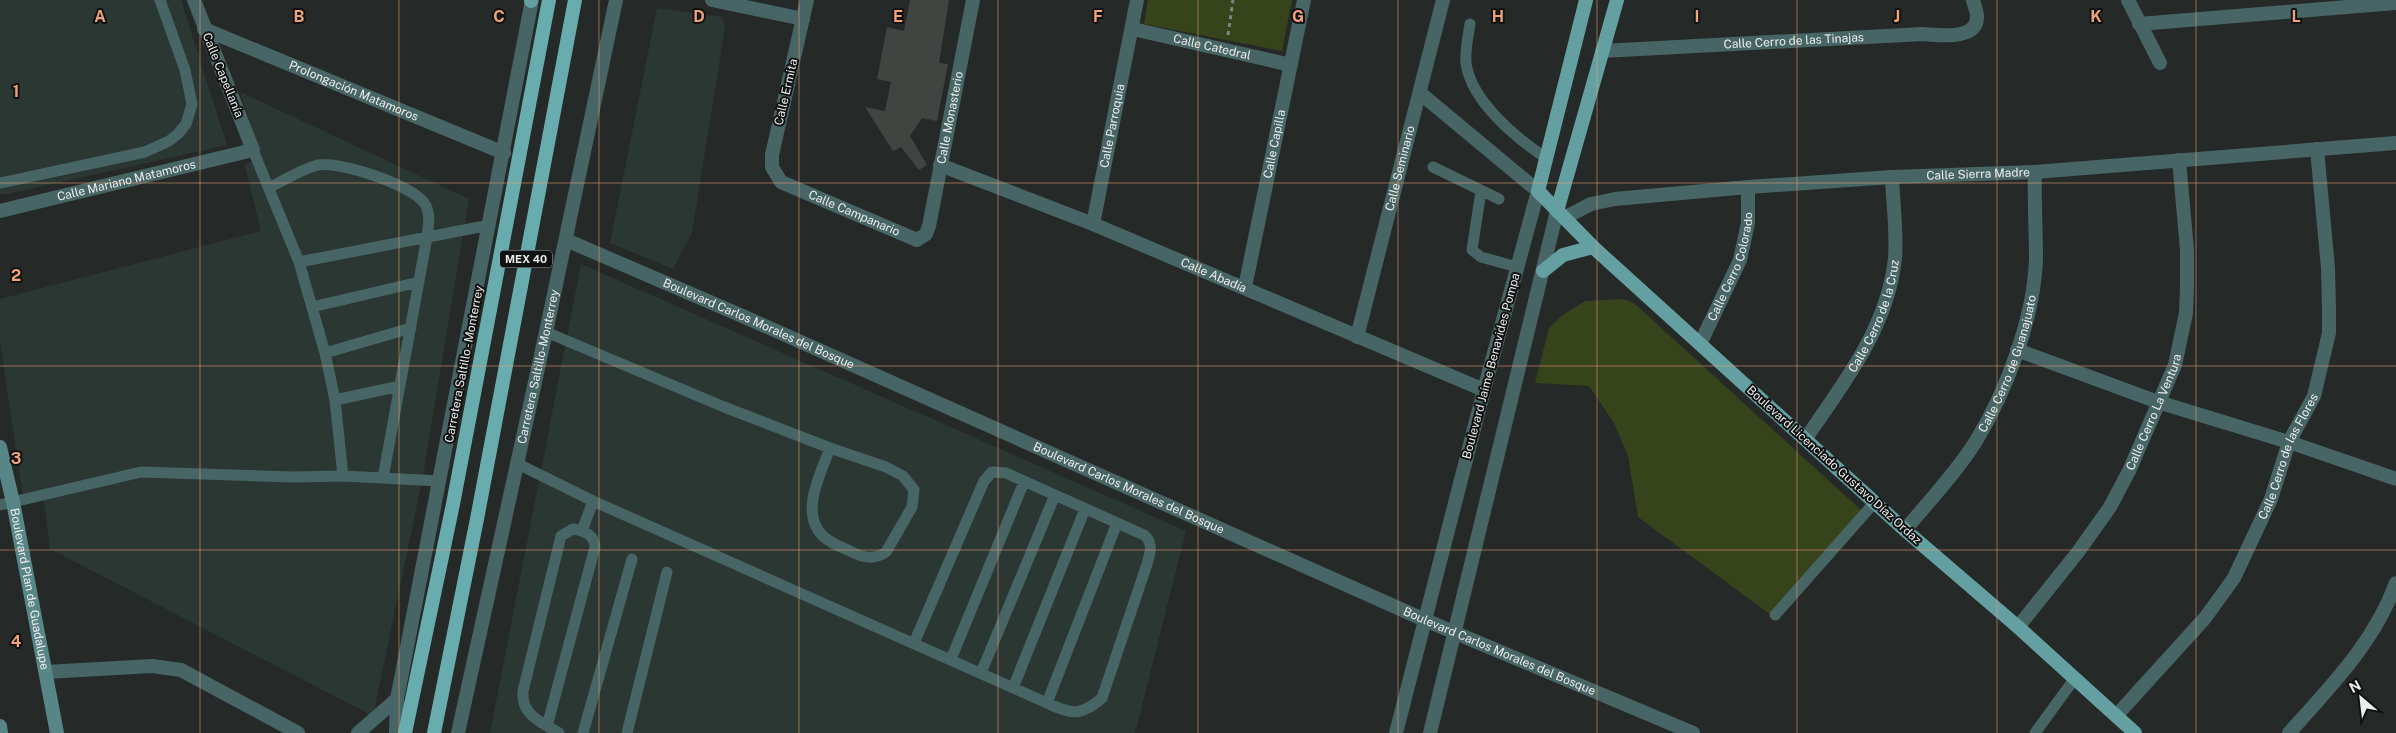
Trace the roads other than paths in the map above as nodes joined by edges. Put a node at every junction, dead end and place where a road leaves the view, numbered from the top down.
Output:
1 (160, 0) edge
2 (194, 0) edge
3 (531, 0) edge
4 (549, 0) edge
5 (575, 0) edge
6 (616, 0) edge
7 (712, 0) edge
8 (807, 0) edge
9 (973, 0) edge
10 (1138, 0) edge
11 (1304, 0) edge
12 (1443, 0) edge
13 (1586, 0) edge
14 (1617, 0) edge
15 (1973, 0) edge
16 (2128, 0) edge
17 (2396, 3) edge
18 (2270, 6) edge
19 (803, 19) junction
20 (1470, 24) dead end
21 (2139, 24) junction
22 (204, 28) junction
23 (1133, 29) junction
24 (1602, 51) junction
25 (2160, 63) dead end
26 (1291, 65) junction
27 (1420, 93) junction
28 (2396, 143) edge
29 (253, 150) junction
30 (2317, 150) junction
31 (504, 153) junction
32 (1546, 158) junction
33 (2179, 160) junction
34 (940, 165) junction
35 (1432, 167) dead end
36 (2035, 172) junction
37 (1892, 177) junction
38 (781, 182) joint
39 (0, 183) edge
40 (1748, 187) junction
41 (269, 188) junction
42 (1481, 191) junction
43 (1538, 191) junction
44 (1499, 199) dead end
45 (0, 211) edge
46 (1561, 214) junction
47 (1093, 224) junction
48 (490, 225) junction
49 (926, 234) joint
50 (428, 237) junction
51 (566, 240) junction
52 (1593, 247) junction
53 (299, 262) junction
54 (1517, 267) junction
55 (1543, 271) junction
56 (419, 282) junction
57 (1245, 287) junction
58 (312, 307) junction
59 (410, 328) junction
60 (546, 332) junction
61 (1357, 337) junction
62 (1700, 344) junction
63 (2017, 350) junction
64 (325, 353) junction
65 (400, 386) junction
66 (1484, 390) junction
67 (335, 400) junction
68 (2158, 402) junction
69 (1806, 438) junction
70 (2289, 442) junction
71 (0, 446) edge
72 (830, 448) junction
73 (518, 464) junction
74 (344, 476) junction
75 (383, 478) junction
76 (2396, 479) edge
77 (440, 480) junction
78 (1024, 482) junction
79 (1055, 495) junction
80 (592, 501) junction
81 (1875, 502) junction
82 (7, 504) edge
83 (1085, 509) junction
84 (1117, 523) junction
85 (1905, 530) junction
86 (582, 531) junction
87 (632, 559) dead end
88 (667, 572) dead end
89 (2396, 583) edge
90 (1775, 615) dead end
91 (1424, 620) junction
92 (2018, 627) junction
93 (1455, 632) junction
94 (914, 643) junction
95 (950, 659) junction
96 (46, 672) junction
97 (981, 673) junction
98 (2075, 678) junction
99 (1013, 688) junction
100 (397, 700) junction
101 (1047, 703) junction
102 (2116, 716) junction
103 (0, 726) edge
104 (547, 726) junction
105 (2133, 732) edge
106 (1, 733) edge
107 (56, 733) edge
108 (298, 733) edge
109 (358, 733) edge
110 (396, 733) edge
111 (405, 733) edge
112 (434, 733) edge
113 (458, 733) edge
114 (559, 733) edge
115 (583, 733) edge
116 (627, 733) edge
117 (1396, 733) edge
118 (1430, 733) edge
119 (1693, 733) edge
120 (2035, 733) edge
121 (2289, 733) edge

1 - 39 lane
2 - 22 street, Calle Capellanía
3 - 31 street
4 - 111 highway, Carretera Saltillo - Monterrey / MEX 40
5 - 112 highway, MEX 40
6 - 51 street, Carretera Saltillo-Monterrey
7 - 19 street
8 - 19 street, Calle Ermita
9 - 34 street, Calle Monasterio
10 - 23 street, Calle Parroquia
11 - 26 street, Calle Capilla
12 - 27 street, Calle Seminario
13 - 32 main road, Boulevard Jaime Benavides Pompa
14 - 24 main road, Boulevard Jaime Benavides Pompa
15 - 24 street, Calle Cerro de las Tinajas
16 - 21 street
17 - 18 street
18 - 21 street
19 - 38 street, Calle Ermita
20 - 32 lane
21 - 25 street
22 - 29 street, Calle Capellanía
22 - 31 street, Prolongación Matamoros
23 - 26 street, Calle Catedral
23 - 47 street, Calle Parroquia
24 - 46 main road, Boulevard Jaime Benavides Pompa
26 - 57 street, Calle Capilla
27 - 43 street
27 - 61 street, Calle Seminario
28 - 30 street, Calle Sierra Madre
29 - 41 lane
29 - 45 street, Calle Mariano Matamoros
30 - 33 street, Calle Sierra Madre
30 - 70 street, Calle Cerro de las Flores
31 - 48 street
32 - 43 main road, Boulevard Jaime Benavides Pompa
33 - 36 street, Calle Sierra Madre
33 - 68 street, Calle Cerro La Ventura
34 - 47 street, Calle Abadía
34 - 49 street, Calle Monasterio
35 - 42 lane
36 - 37 street, Calle Sierra Madre
36 - 63 street, Calle Cerro de Guanajuato
37 - 40 street, Calle Sierra Madre
37 - 69 street, Calle Cerro de la Cruz
38 - 49 street, Calle Campanario
40 - 46 street, Calle Sierra Madre
40 - 62 street, Calle Cerro Colorado
41 - 50 lane
41 - 53 lane
42 - 44 lane
42 - 54 lane
43 - 46 main road, Boulevard Licenciado Gustavo Díaz Ordaz
43 - 54 street, Boulevard Jaime Benavides Pompa
46 - 52 main road, Boulevard Licenciado Gustavo Díaz Ordaz
46 - 55 street, Boulevard Jaime Benavides Pompa
47 - 57 street, Calle Abadía
48 - 50 lane
48 - 77 street
50 - 53 lane
50 - 56 lane
51 - 60 street, Carretera Saltillo-Monterrey
51 - 91 street, Boulevard Carlos Morales del Bosque
52 - 55 main road
52 - 62 main road, Boulevard Licenciado Gustavo Díaz Ordaz
53 - 58 lane
54 - 66 street, Boulevard Jaime Benavides Pompa
55 - 93 street, Boulevard Jaime Benavides Pompa
56 - 58 lane
56 - 59 lane
57 - 61 street, Calle Abadía
58 - 64 lane
59 - 64 lane
59 - 65 lane
60 - 72 lane
60 - 73 street, Carretera Saltillo-Monterrey
61 - 66 street, Calle Abadía
62 - 69 main road, Boulevard Licenciado Gustavo Díaz Ordaz
63 - 68 street
63 - 85 street, Calle Cerro de Guanajuato
64 - 67 lane
65 - 67 lane
65 - 75 lane
66 - 91 street, Boulevard Jaime Benavides Pompa
67 - 74 lane
68 - 70 street
68 - 92 street, Calle Cerro La Ventura
69 - 81 main road, Boulevard Licenciado Gustavo Díaz Ordaz
70 - 76 street
70 - 102 street, Calle Cerro de las Flores
71 - 82 main road, Boulevard Plan de Guadalupe
72 - 72 lane
73 - 80 lane
73 - 113 street, Carretera Saltillo-Monterrey
74 - 75 lane
74 - 82 lane
75 - 77 lane
77 - 100 street
78 - 79 lane
78 - 94 lane
78 - 95 lane
79 - 83 lane
79 - 97 lane
80 - 86 lane
80 - 94 lane
81 - 85 main road, Boulevard Licenciado Gustavo Díaz Ordaz
81 - 90 lane
82 - 96 main road, Boulevard Plan de Guadalupe
83 - 84 lane
83 - 99 lane
84 - 101 lane
84 - 101 lane
85 - 92 main road, Boulevard Licenciado Gustavo Díaz Ordaz
86 - 104 lane
86 - 104 lane
87 - 115 lane
88 - 116 lane
89 - 121 street
91 - 93 street, Boulevard Carlos Morales del Bosque
91 - 117 street, Boulevard Jaime Benavides Pompa
92 - 98 main road, Boulevard Licenciado Gustavo Díaz Ordaz
93 - 118 street, Boulevard Jaime Benavides Pompa
93 - 119 street, Boulevard Carlos Morales del Bosque
94 - 95 lane
95 - 97 lane
96 - 107 main road, Boulevard Plan de Guadalupe
96 - 108 street
97 - 99 lane
98 - 102 main road, Boulevard Licenciado Gustavo Díaz Ordaz
98 - 120 lane
99 - 101 lane
100 - 109 street
100 - 110 street
102 - 105 main road, Boulevard Licenciado Gustavo Díaz Ordaz
103 - 106 main road
104 - 114 lane

